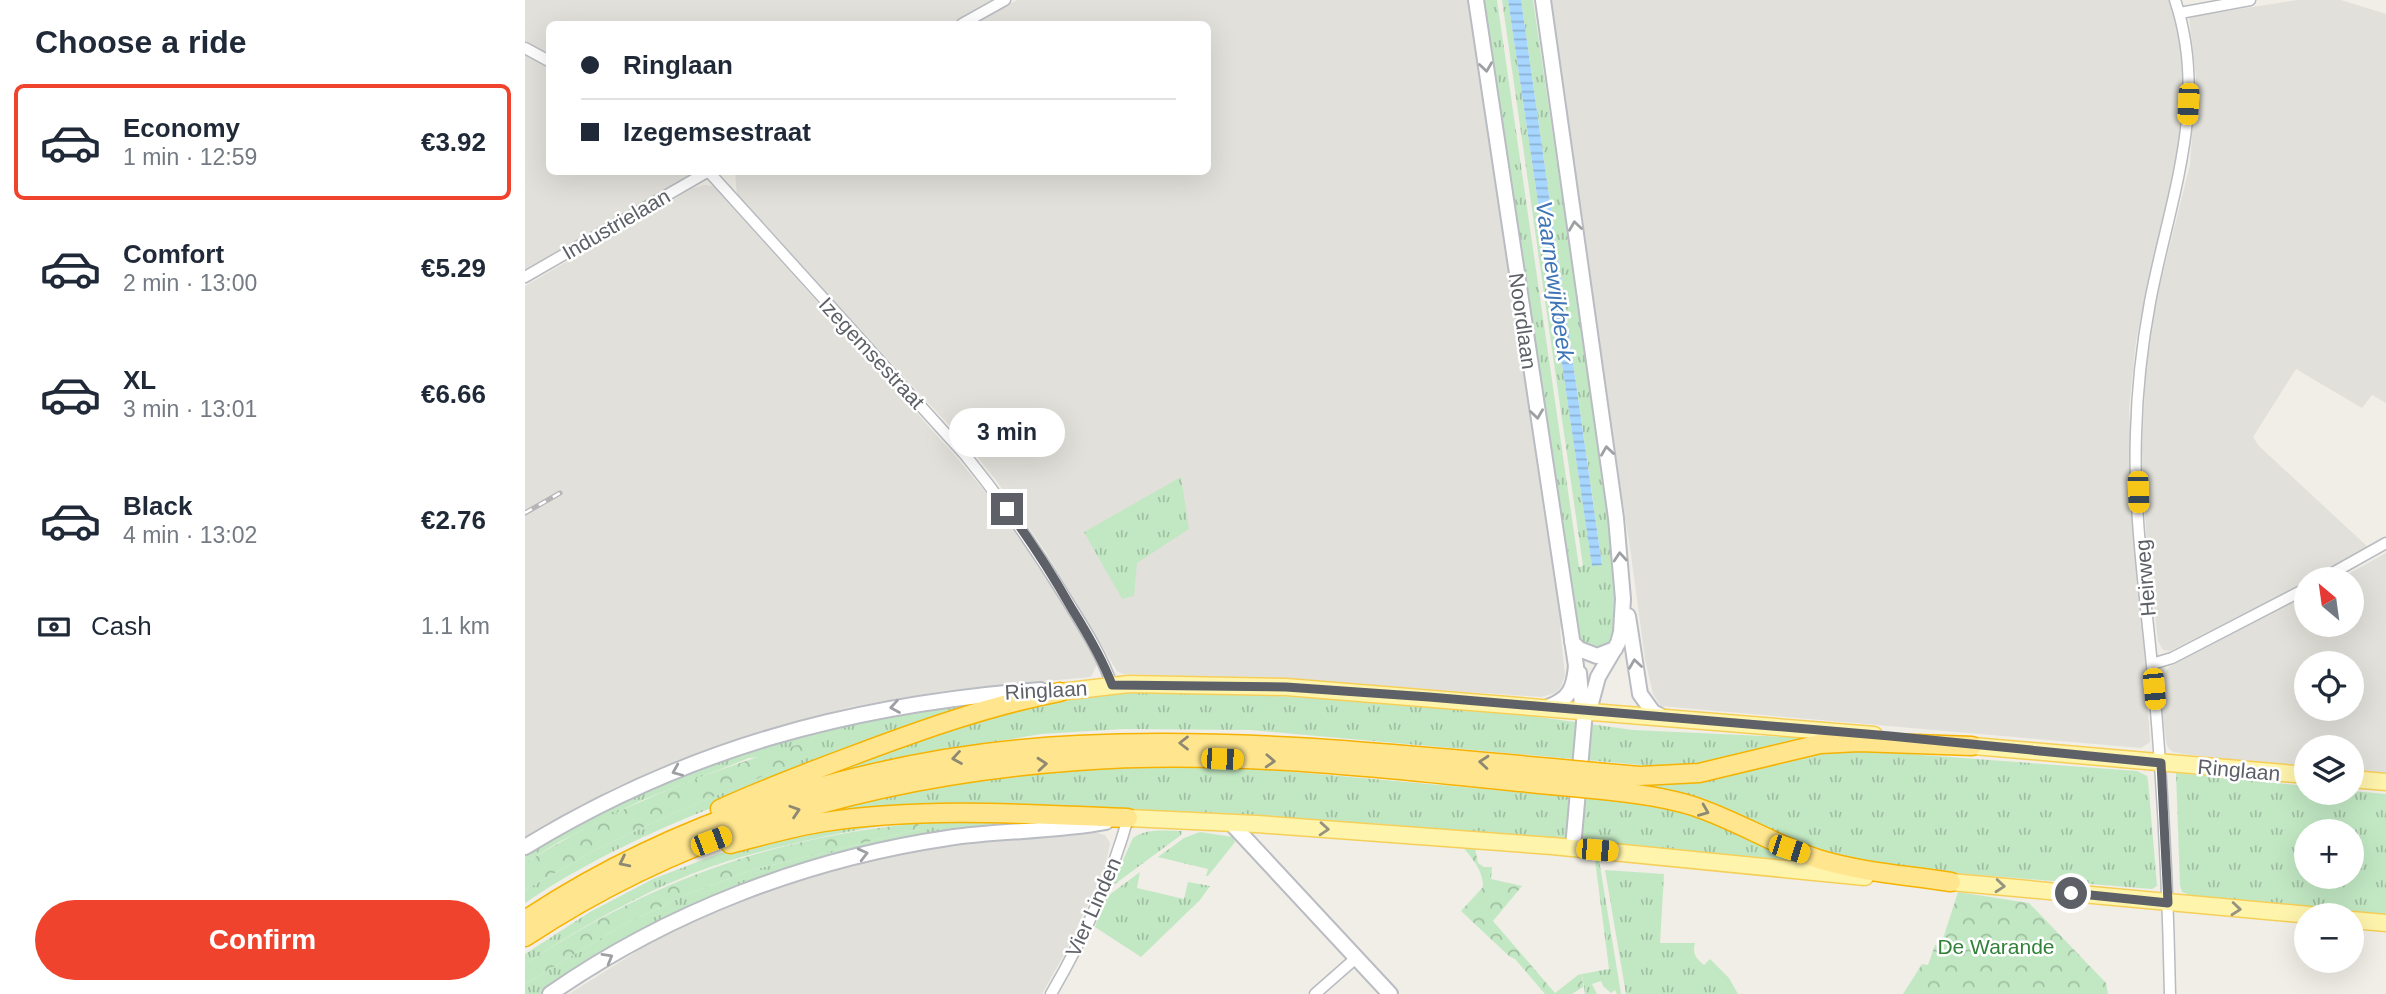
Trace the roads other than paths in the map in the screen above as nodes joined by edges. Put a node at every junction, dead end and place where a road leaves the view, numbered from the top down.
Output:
1 (1005, 0) edge
2 (1476, 0) edge
3 (1543, 0) edge
4 (2175, 0) edge
5 (2250, 0) edge
6 (2180, 13) junction
7 (967, 21) edge
8 (525, 48) edge
9 (546, 59) edge
10 (703, 175) edge
11 (711, 175) edge
12 (525, 277) edge
13 (2386, 543) edge
14 (2343, 567) edge
15 (2294, 595) edge
16 (1623, 599) junction
17 (1572, 642) junction
18 (1615, 649) junction
19 (2152, 664) junction
20 (1576, 666) junction
21 (1112, 685) junction
22 (1060, 692) junction
23 (1548, 707) junction
24 (1585, 711) junction
25 (1664, 718) junction
26 (1972, 746) junction
27 (2161, 763) junction
28 (2294, 774) edge
29 (1552, 777) junction
30 (2364, 780) edge
31 (1604, 782) junction
32 (2386, 782) edge
33 (1128, 818) junction
34 (1231, 823) junction
35 (1257, 824) junction
36 (687, 835) junction
37 (525, 847) edge
38 (1573, 848) junction
39 (1255, 850) junction
40 (663, 861) junction
41 (1951, 882) junction
42 (2168, 903) junction
43 (2294, 914) edge
44 (525, 920) edge
45 (2364, 921) edge
46 (2386, 923) edge
47 (525, 937) edge
48 (1356, 958) junction
49 (550, 994) edge
50 (1051, 994) edge
51 (1315, 994) edge
52 (1389, 994) edge
53 (2171, 994) edge

1 - 7 street
2 -> 17 street, Noordlaan
16 -> 3 street, Noordlaan
4 - 6 street, Heirweg
5 - 6 street
6 - 19 street, Heirweg
8 - 9 street
10 - 12 street, Industrielaan
11 - 21 street, Izegemsestraat
13 - 14 street
15 - 19 street
16 - 18 street, Noordlaan
25 -> 16 street, Noordlaan
17 - 18 street
17 - 20 street, Noordlaan
18 - 24 street, Noordlaan
19 - 27 street, Heirweg
20 - 23 street, Noordlaan
20 - 24 street, Noordlaan
21 - 22 main road, Ringlaan
21 - 23 main road, Ringlaan
22 - 36 highway
22 -> 37 street, Ringlaan
23 - 24 main road, Ringlaan
24 - 25 main road, Ringlaan
24 - 38 street, Noordlaan
25 - 26 main road, Ringlaan
26 - 27 main road, Ringlaan
26 - 31 highway
27 - 28 main road, Ringlaan
27 - 42 street, Heirweg
29 - 31 highway, bridge
29 -> 36 highway
40 -> 29 highway
30 - 32 main road
31 -> 41 highway
33 - 34 main road
33 - 40 highway
49 -> 33 street
33 - 50 street, Vier Linden
34 - 35 main road
34 - 39 street
35 -> 38 main road
35 - 39 street
36 -> 44 highway
38 - 41 main road
39 - 48 street
40 - 47 highway
41 -> 42 main road
42 -> 43 main road
42 - 53 street, Heirweg
45 - 46 main road
48 - 51 street
48 - 52 street

